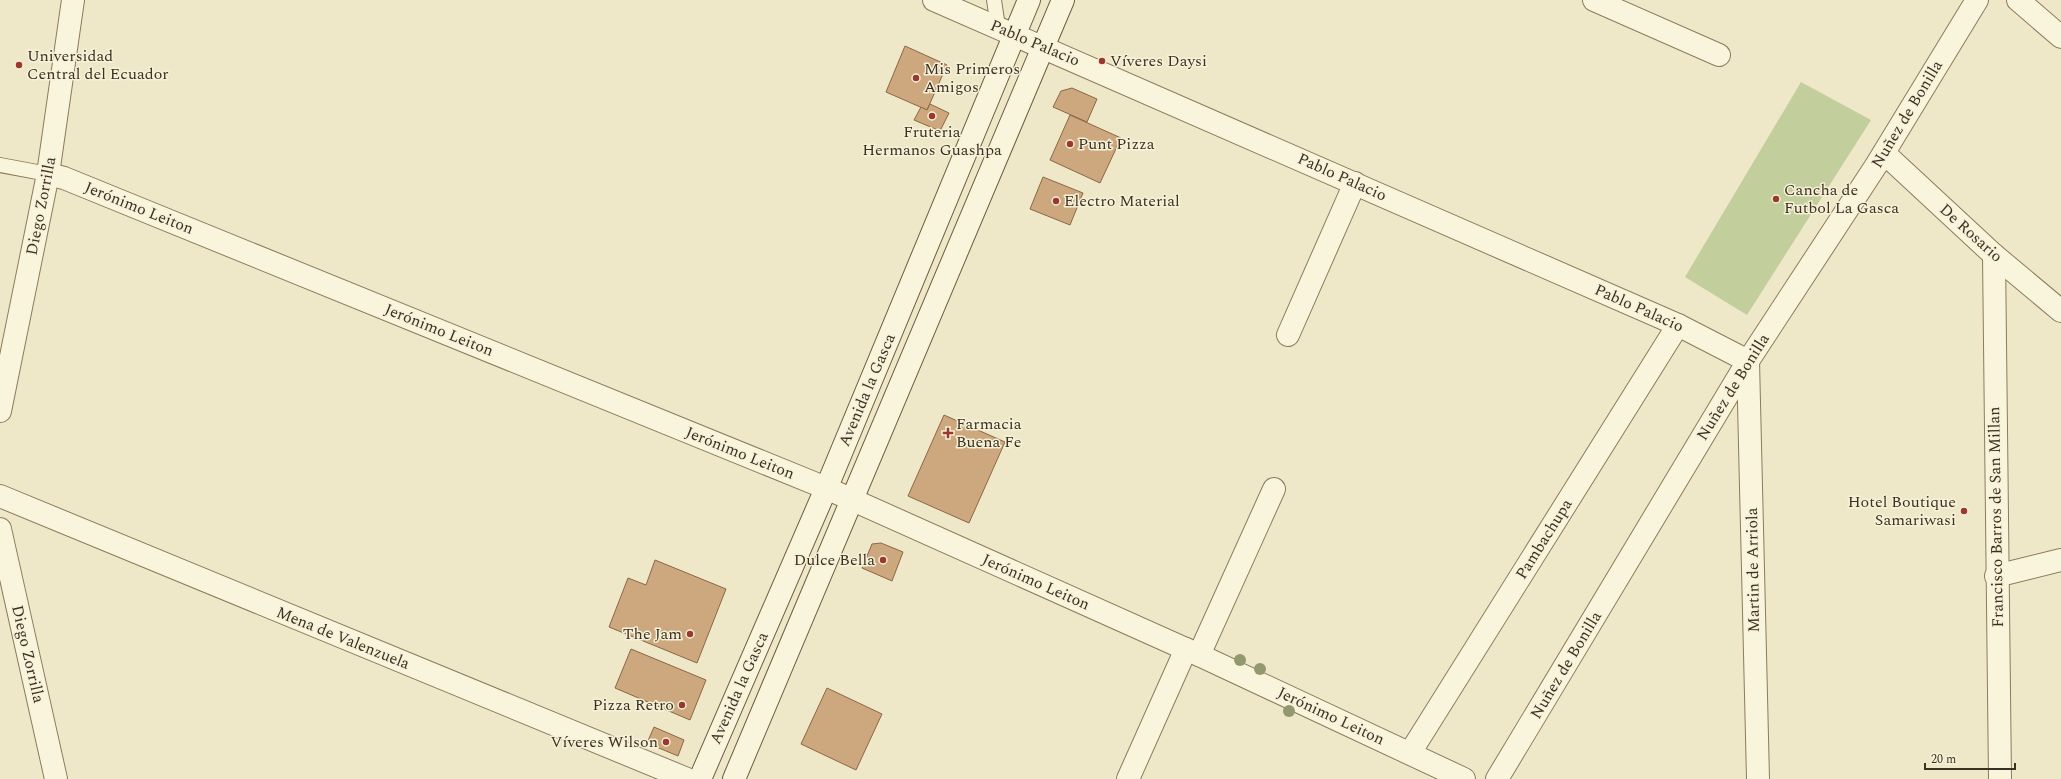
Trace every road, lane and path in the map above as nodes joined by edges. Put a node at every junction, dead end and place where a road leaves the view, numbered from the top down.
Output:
1 (73, 0) edge
2 (934, 0) edge
3 (994, 0) edge
4 (1029, 0) edge
5 (1063, 0) edge
6 (1594, 0) edge
7 (1977, 0) edge
8 (2018, 0) edge
9 (1007, 30) junction
10 (2061, 37) edge
11 (1043, 47) junction
12 (1719, 55) dead end
13 (1884, 153) junction
14 (0, 165) edge
15 (48, 174) junction
16 (1355, 182) junction
17 (1994, 255) junction
18 (917, 270) junction
19 (945, 281) junction
20 (2061, 311) edge
21 (1678, 324) junction
22 (1288, 335) dead end
23 (1748, 361) junction
24 (0, 411) edge
25 (826, 488) junction
26 (1274, 489) dead end
27 (0, 496) edge
28 (853, 501) junction
29 (0, 529) edge
30 (2061, 560) edge
31 (1996, 576) junction
32 (1192, 652) junction
33 (1410, 753) junction
34 (56, 779) edge
35 (686, 779) edge
36 (700, 779) edge
37 (734, 779) edge
38 (1128, 779) edge
39 (1464, 779) edge
40 (1497, 779) edge
41 (1758, 779) edge
42 (2000, 779) edge

1 - 15 street, Diego Zorrilla
2 - 9 street, Pablo Palacio
3 - 9 lane
4 - 9 street, Avenida la Gasca
5 - 11 street, Avenida la Gasca
6 - 12 street
7 - 13 street, Nuñez de Bonilla
8 - 10 street
9 - 11 street, Pablo Palacio
9 - 18 street, Avenida la Gasca
11 - 16 street, Pablo Palacio
11 - 19 street, Avenida la Gasca
13 - 17 street, De Rosario
13 - 23 street, Nuñez de Bonilla
14 - 15 lane, Jerónimo Leiton
15 - 24 street, Diego Zorrilla
15 - 25 street, Jerónimo Leiton
16 - 21 street, Pablo Palacio
16 - 22 street
17 - 20 street, De Rosario
17 - 31 street, Francisco Barros de San Millan
18 - 19 street
18 - 25 street, Avenida la Gasca
19 - 28 street, Avenida la Gasca
21 - 23 street, Pablo Palacio
21 - 33 street, Pambachupa
23 - 40 street, Nuñez de Bonilla
23 - 41 street, Martin de Arriola
25 - 28 street, Jerónimo Leiton
25 - 36 street, Avenida la Gasca
26 - 32 street
27 - 35 street, Mena de Valenzuela
28 - 32 street, Jerónimo Leiton
28 - 37 street, Avenida la Gasca
29 - 34 street, Diego Zorrilla
30 - 31 street
31 - 42 street, Francisco Barros de San Millan
32 - 33 street, Jerónimo Leiton
32 - 38 street
33 - 39 street, Jerónimo Leiton

